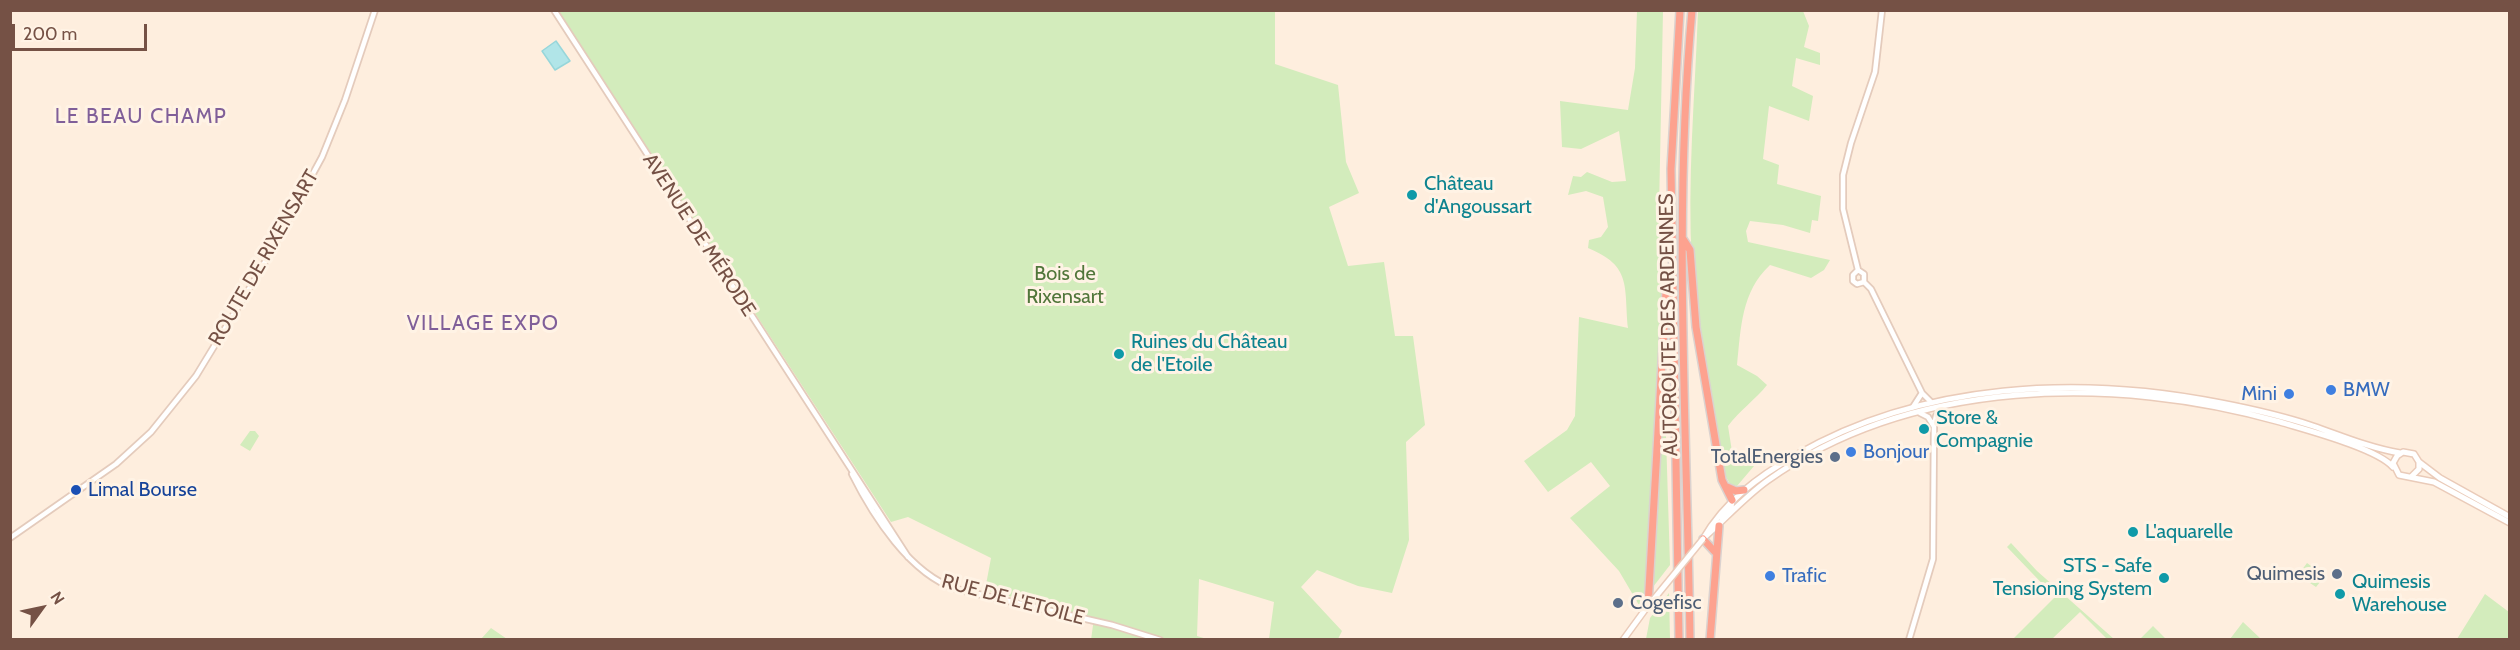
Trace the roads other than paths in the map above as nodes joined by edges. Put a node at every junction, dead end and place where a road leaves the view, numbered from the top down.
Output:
1 (375, 10) edge
2 (554, 10) edge
3 (1680, 10) edge
4 (1692, 10) edge
5 (1882, 10) edge
6 (1683, 238) junction
7 (1672, 269) junction
8 (1858, 270) junction
9 (1864, 282) junction
10 (1922, 393) junction
11 (1931, 406) junction
12 (1942, 407) junction
13 (1914, 410) junction
14 (1934, 425) junction
15 (2400, 453) junction
16 (2419, 462) junction
17 (2393, 467) junction
18 (2411, 477) junction
19 (1724, 486) junction
20 (1744, 490) junction
21 (1732, 500) junction
22 (2510, 517) edge
23 (884, 522) joint
24 (2510, 523) edge
25 (1719, 526) junction
26 (1709, 530) junction
27 (10, 538) edge
28 (1706, 541) junction
29 (1716, 553) junction
30 (1650, 603) junction
31 (1160, 639) edge
32 (1623, 639) edge
33 (1679, 639) edge
34 (1690, 639) edge
35 (1710, 639) edge
36 (1909, 639) edge

1 - 27 street, ROUTE DE RIXENSART
2 - 23 street, AVENUE DE MÉRODE
3 - 7 highway, AUTOROUTE DES ARDENNES
4 - 6 highway, AUTOROUTE DES ARDENNES
5 - 8 street
6 - 19 highway
6 - 34 highway, AUTOROUTE DES ARDENNES
7 - 30 highway
7 - 33 highway, AUTOROUTE DES ARDENNES
8 - 9 street
8 - 9 street
9 - 10 street
10 - 11 street
10 - 13 street
11 - 12 main road
11 - 13 main road
11 - 15 main road
12 - 14 street
12 - 17 main road
13 - 14 street
13 - 20 main road
13 - 25 main road
14 - 36 street
15 - 16 main road
15 - 17 main road
16 - 18 main road
16 - 22 main road
17 - 18 main road
18 - 24 main road
19 - 20 highway
19 - 21 highway
20 - 21 main road
21 - 26 main road
23 - 31 street, RUE DE L'ETOILE
25 - 26 main road
25 - 29 highway
26 - 28 main road
28 - 29 highway
28 - 30 main road, bridge
29 - 35 highway
30 - 32 main road

